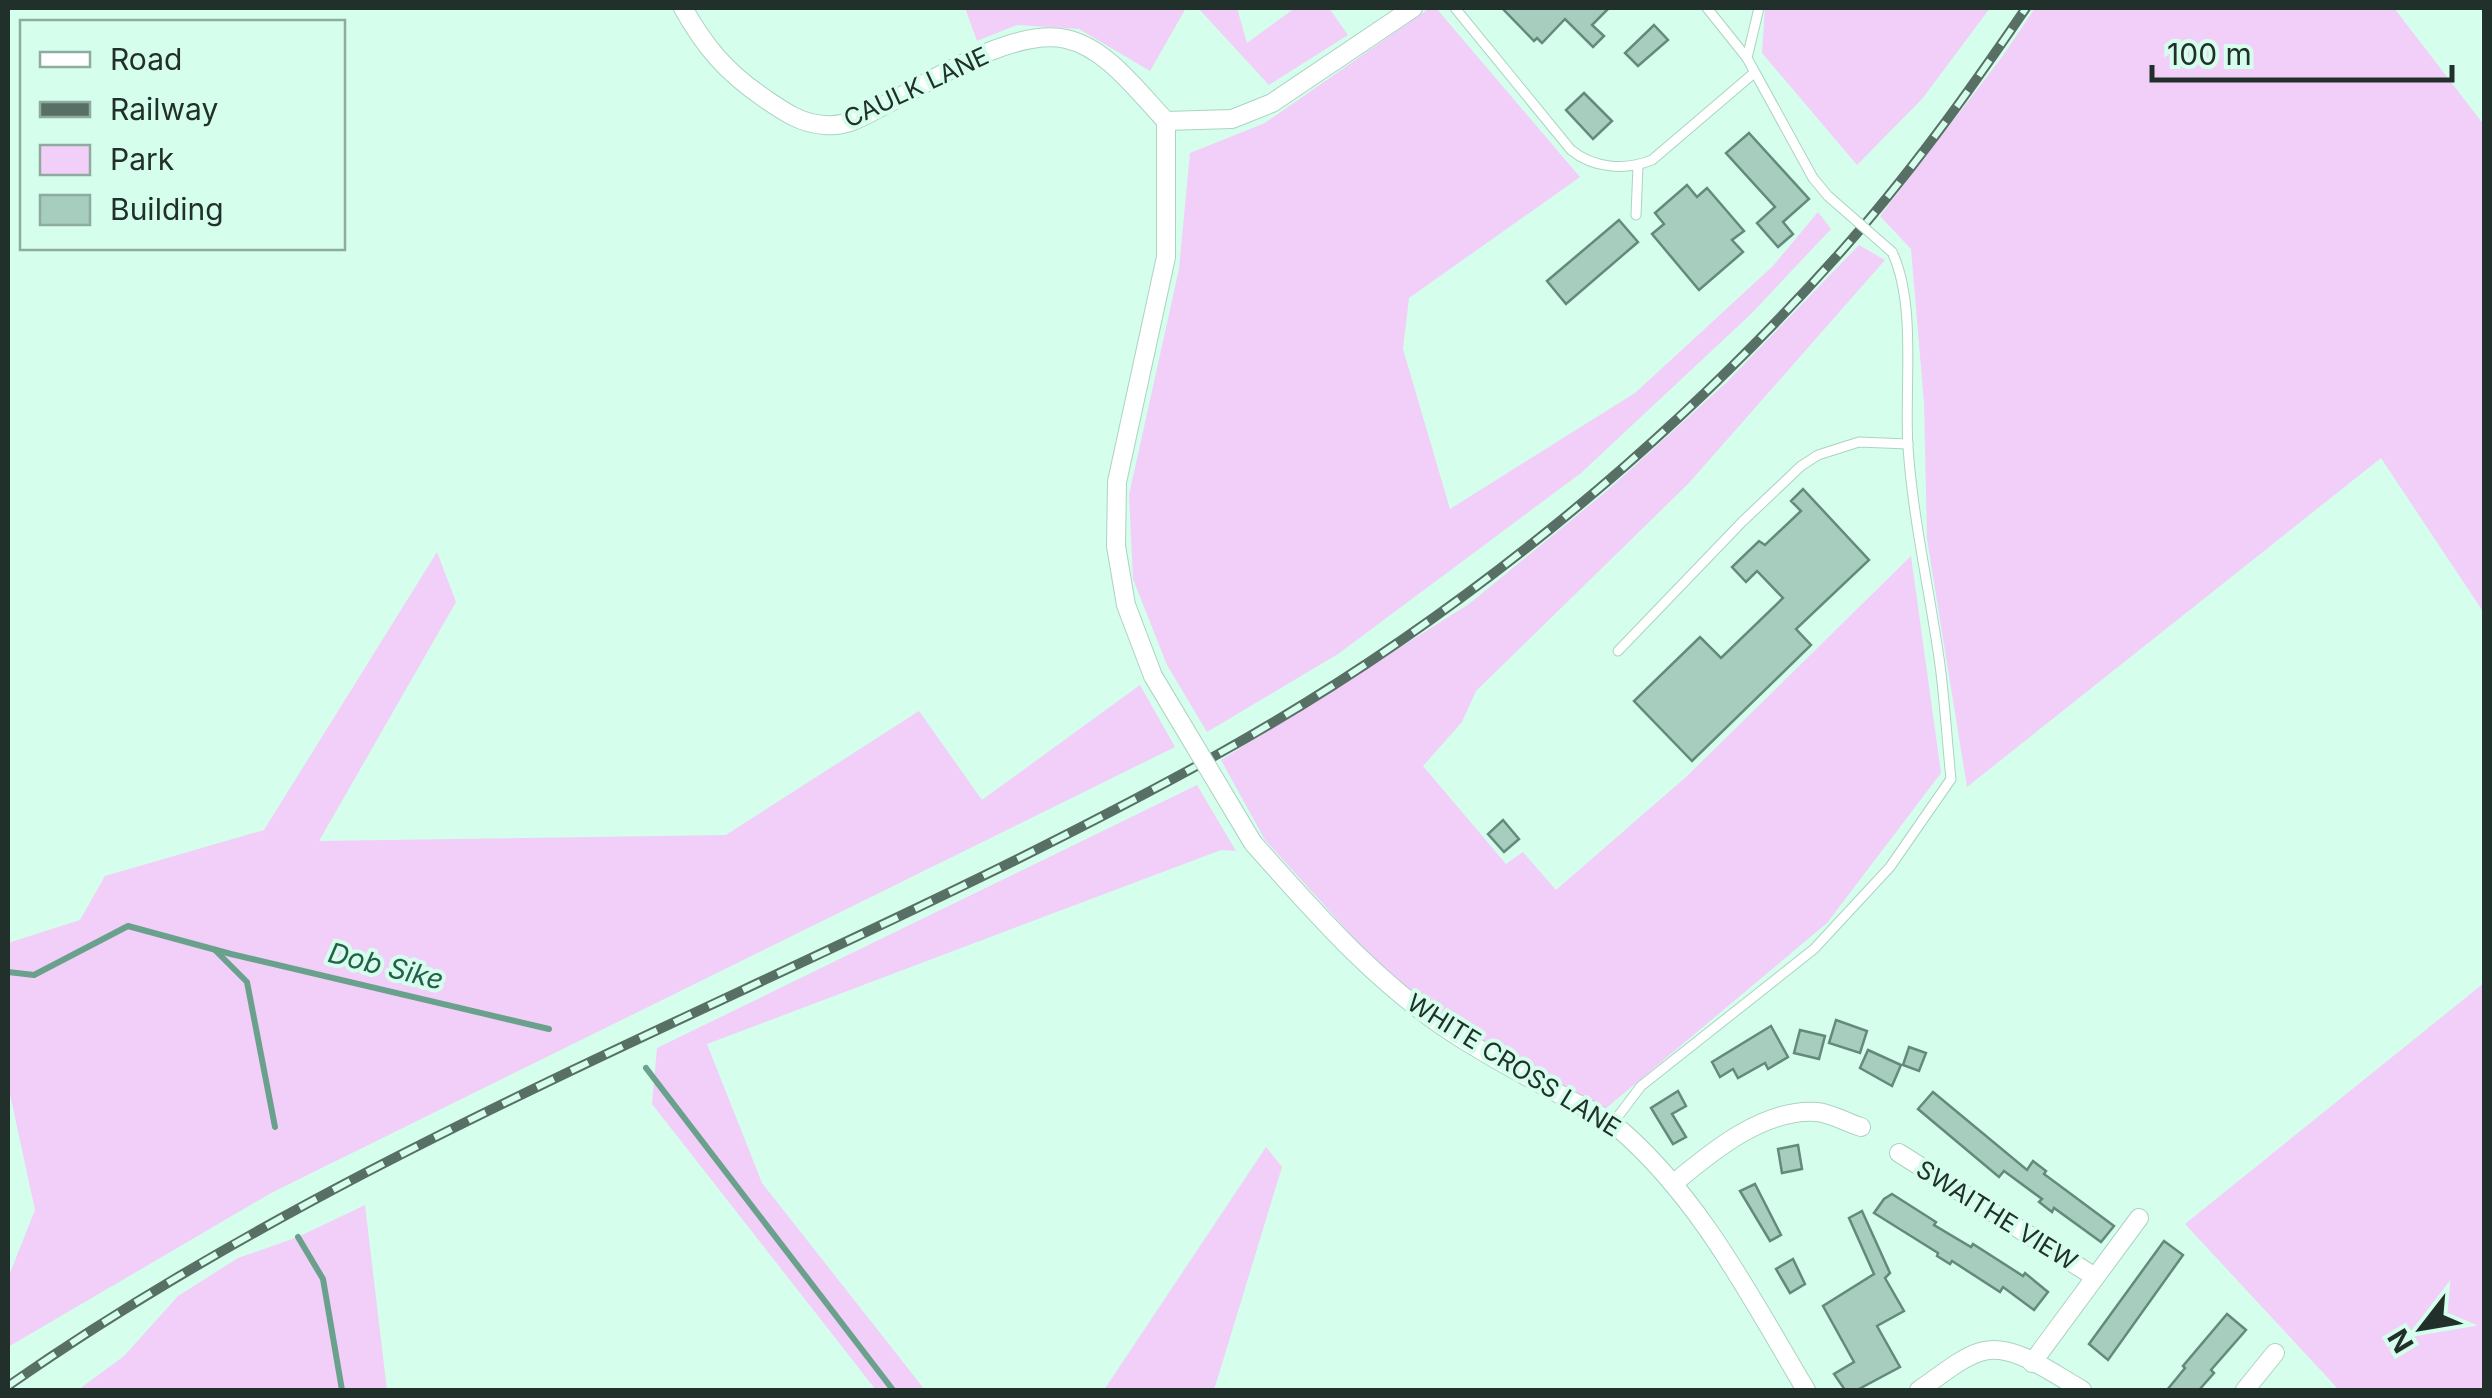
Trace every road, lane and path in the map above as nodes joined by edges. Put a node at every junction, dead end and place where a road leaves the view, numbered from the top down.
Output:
1 (683, 8) edge
2 (1413, 8) edge
3 (1456, 8) edge
4 (1707, 8) edge
5 (1759, 8) edge
6 (1747, 58) junction
7 (1754, 74) junction
8 (1166, 121) junction
9 (1638, 166) junction
10 (1636, 215) dead end
11 (1908, 444) junction
12 (1618, 650) dead end
13 (1613, 1124) junction
14 (1861, 1128) dead end
15 (1899, 1153) dead end
16 (1673, 1184) junction
17 (2139, 1218) dead end
18 (2096, 1278) junction
19 (2275, 1354) dead end
20 (2032, 1363) junction
21 (1806, 1390) edge
22 (1919, 1390) edge
23 (2082, 1390) edge
24 (2245, 1390) edge

1 - 8 street, CAULK LANE
2 - 8 street
3 - 9 lane
4 - 6 lane
5 - 6 lane
6 - 7 lane
7 - 9 lane
7 - 11 lane, bridge
8 - 13 street, WHITE CROSS LANE, bridge
9 - 10 lane
11 - 12 lane
11 - 13 lane
13 - 16 street, WHITE CROSS LANE
14 - 16 street
15 - 18 street, SWAITHE VIEW
16 - 21 street, WHITE CROSS LANE
17 - 18 street
18 - 20 street
19 - 24 street
20 - 22 street
20 - 23 street

